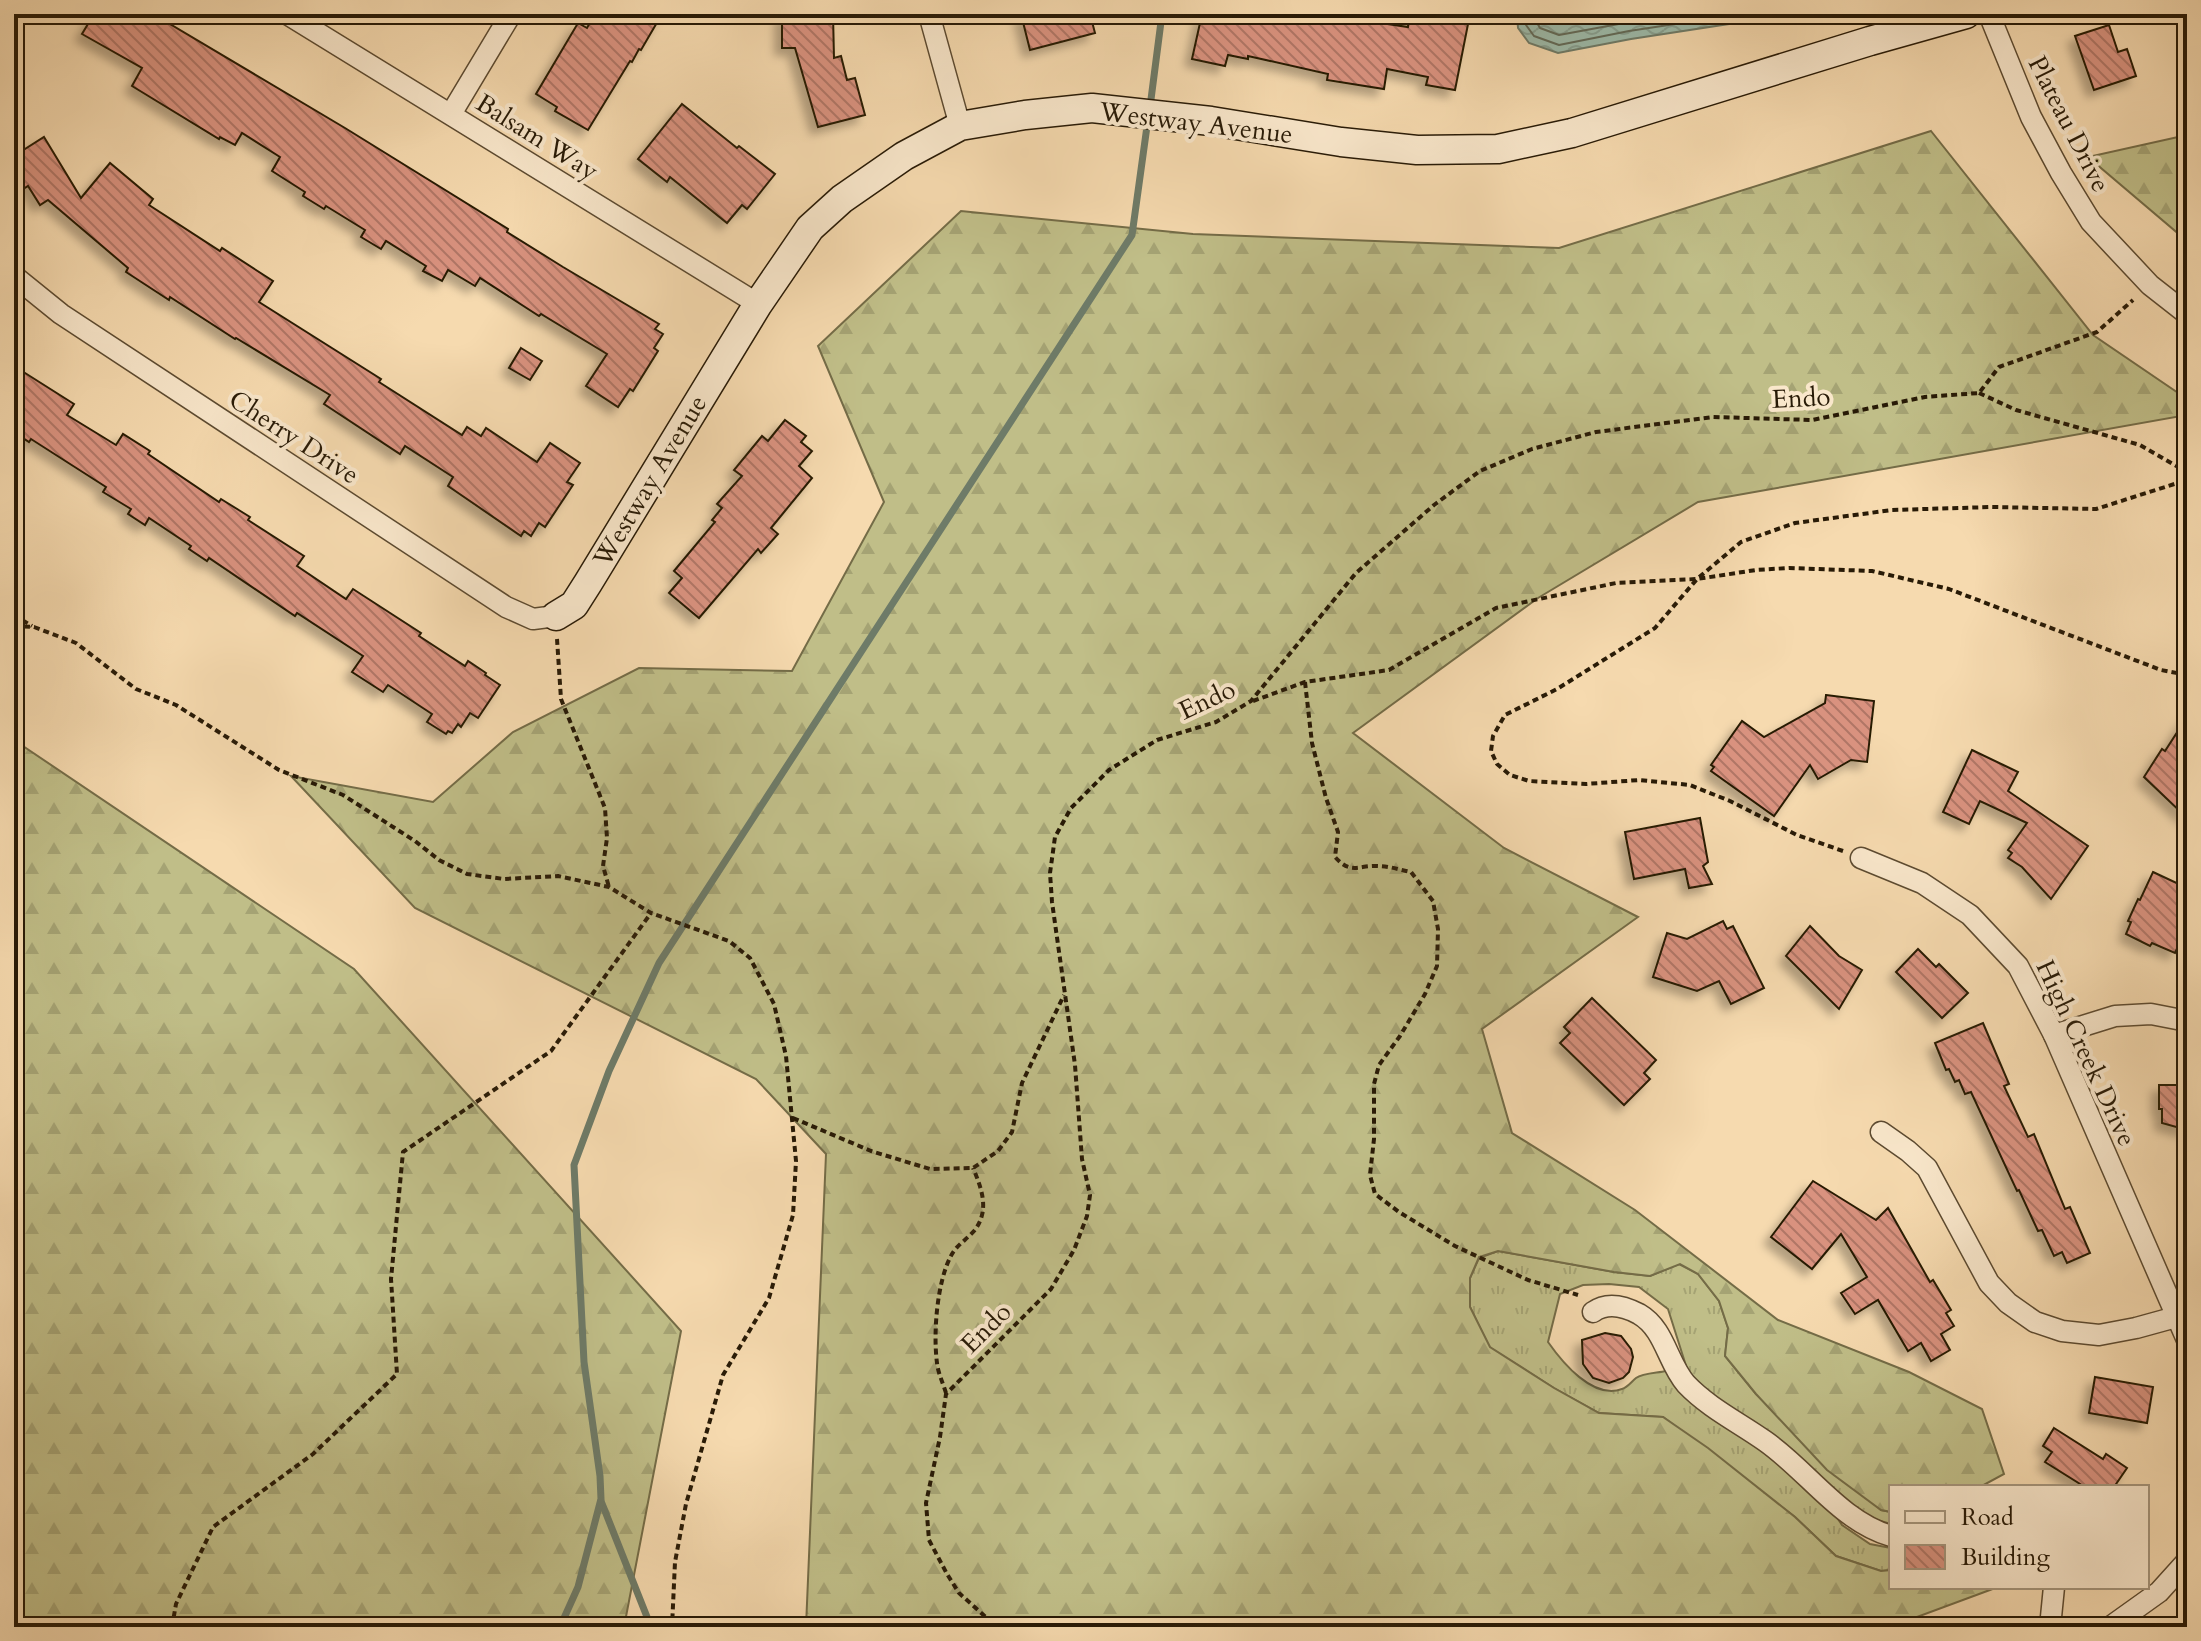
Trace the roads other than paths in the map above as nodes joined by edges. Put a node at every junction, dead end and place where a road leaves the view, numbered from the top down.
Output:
1 (287, 14) edge
2 (511, 14) edge
3 (929, 14) edge
4 (1966, 14) edge
5 (1989, 14) edge
6 (451, 114) junction
7 (960, 126) junction
8 (14, 276) edge
9 (758, 304) junction
10 (2187, 314) edge
11 (556, 616) joint
12 (1861, 858) road end
13 (2187, 1021) edge
14 (2054, 1035) junction
15 (1881, 1132) dead end
16 (1597, 1309) road end
17 (2176, 1317) junction
18 (2187, 1340) edge
19 (1889, 1535) edge
20 (2187, 1561) edge
21 (2054, 1589) edge
22 (2050, 1627) edge
23 (2110, 1627) edge

1 - 6 street, Balsam Way
2 - 6 street
3 - 7 street
4 - 7 street, Westway Avenue
5 - 10 street, Plateau Drive
6 - 9 street, Balsam Way
7 - 9 street, Westway Avenue
8 - 11 street, Cherry Drive
9 - 11 street, Westway Avenue
12 - 14 street, High Creek Drive
13 - 14 street
14 - 17 street, High Creek Drive
15 - 17 street
16 - 19 street
17 - 18 street, High Creek Drive
20 - 23 street
21 - 22 street

